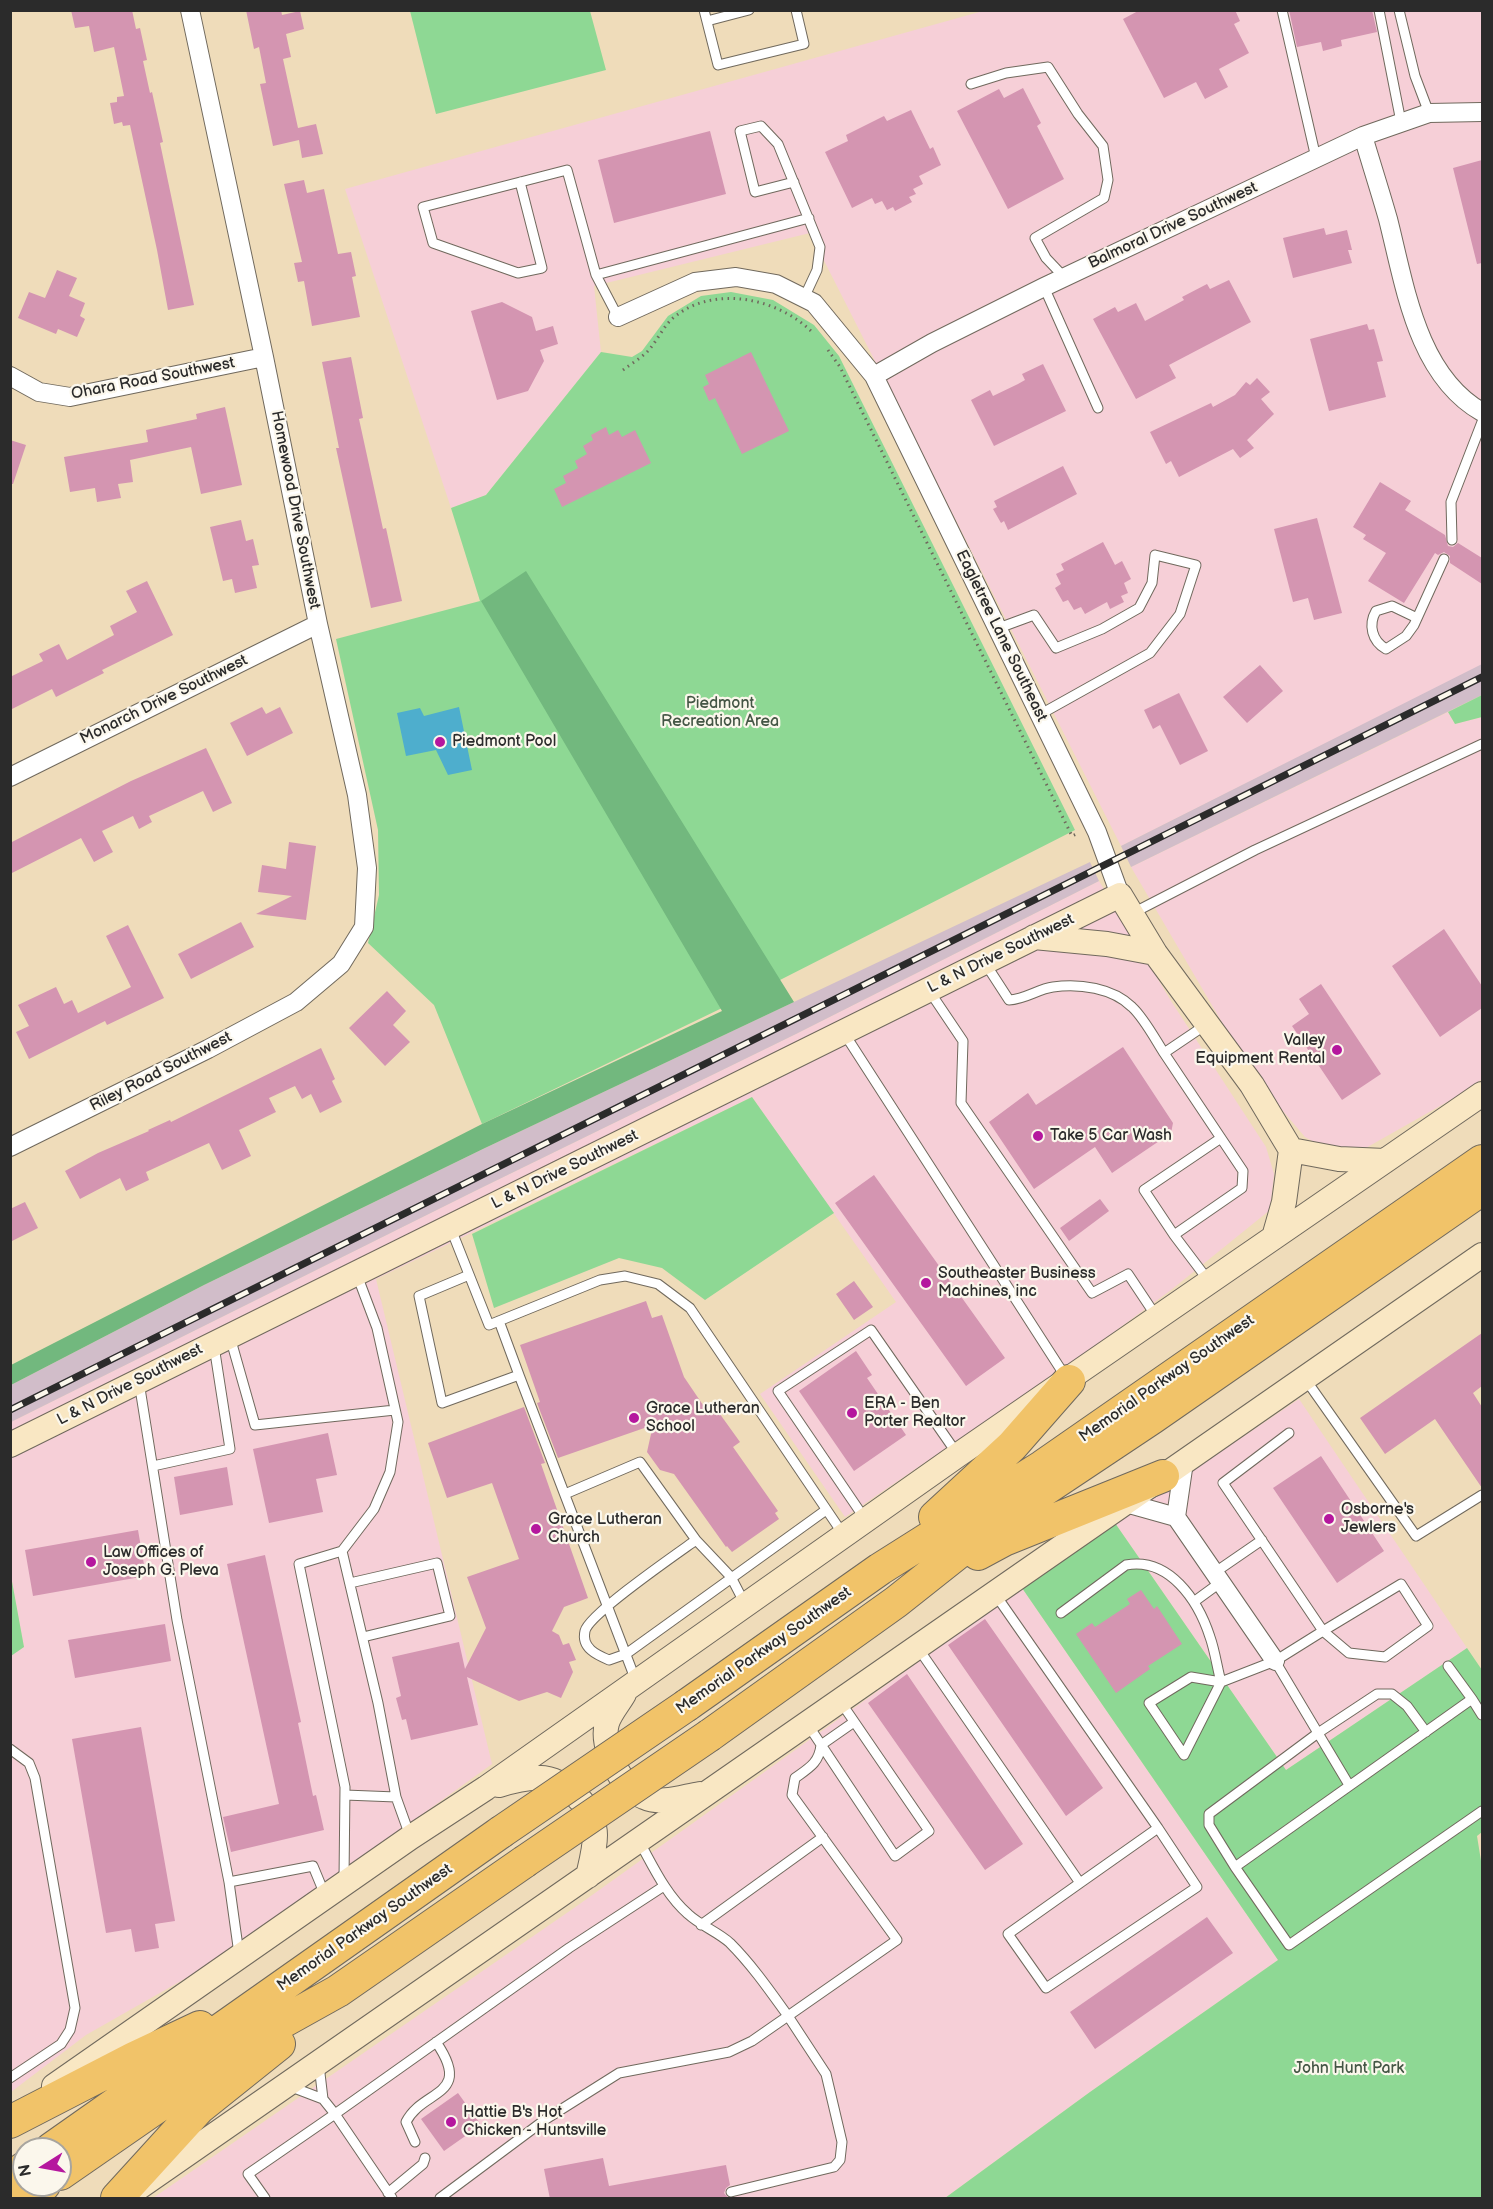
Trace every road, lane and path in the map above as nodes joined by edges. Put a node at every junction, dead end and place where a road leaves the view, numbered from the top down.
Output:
1 (190, 10) edge
2 (704, 10) edge
3 (749, 10) edge
4 (796, 10) edge
5 (1282, 10) edge
6 (1379, 10) edge
7 (1399, 10) edge
8 (707, 21) junction
9 (971, 84) dead end
10 (1482, 112) edge
11 (1429, 113) junction
12 (1401, 122) junction
13 (1363, 136) junction
14 (1316, 158) junction
15 (520, 182) junction
16 (794, 182) junction
17 (809, 218) junction
18 (596, 275) junction
19 (1064, 277) junction
20 (1044, 287) junction
21 (804, 298) junction
22 (618, 317) joint
23 (819, 339) dead end
24 (826, 348) dead end
25 (264, 357) junction
26 (623, 370) dead end
27 (10, 376) edge
28 (874, 376) junction
29 (1098, 408) dead end
30 (1482, 412) edge
31 (1482, 422) edge
32 (1452, 540) dead end
33 (1444, 559) dead end
34 (1417, 618) junction
35 (318, 624) junction
36 (996, 629) junction
37 (1039, 715) junction
38 (1482, 744) edge
39 (10, 777) edge
40 (1094, 825) junction
41 (1126, 905) junction
42 (1034, 937) junction
43 (1155, 953) junction
44 (984, 962) junction
45 (929, 990) junction
46 (308, 992) joint
47 (1207, 1024) junction
48 (843, 1032) junction
49 (1164, 1053) junction
50 (1482, 1094) edge
51 (1221, 1138) junction
52 (10, 1147) edge
53 (1292, 1150) junction
54 (1385, 1161) junction
55 (1482, 1161) edge
56 (1482, 1189) edge
57 (450, 1227) junction
58 (1174, 1234) junction
59 (1274, 1237) junction
60 (1482, 1255) edge
61 (356, 1273) junction
62 (469, 1275) junction
63 (1209, 1282) junction
64 (1158, 1318) junction
65 (499, 1321) junction
66 (222, 1339) junction
67 (519, 1375) junction
68 (1305, 1378) junction
69 (139, 1380) junction
70 (1069, 1381) junction
71 (395, 1410) junction
72 (1289, 1433) dead end
73 (10, 1445) edge
74 (958, 1455) junction
75 (153, 1466) junction
76 (1173, 1469) junction
77 (565, 1494) junction
78 (1482, 1495) edge
79 (1126, 1503) junction
80 (826, 1510) junction
81 (1176, 1517) junction
82 (867, 1521) junction
83 (844, 1536) junction
84 (696, 1539) junction
85 (1262, 1540) junction
86 (342, 1551) junction
87 (880, 1569) junction
88 (731, 1577) junction
89 (1217, 1578) junction
90 (350, 1583) junction
91 (911, 1590) junction
92 (995, 1594) junction
93 (1195, 1601) junction
94 (746, 1606) junction
95 (607, 1607) junction
96 (1061, 1613) dead end
97 (1323, 1631) junction
98 (363, 1637) junction
99 (918, 1648) junction
100 (626, 1654) junction
101 (1275, 1661) junction
102 (1448, 1666) dead end
103 (1221, 1682) junction
104 (631, 1686) junction
105 (1472, 1700) junction
106 (840, 1701) junction
107 (1482, 1715) edge
108 (854, 1722) junction
109 (807, 1723) junction
110 (1426, 1732) junction
111 (1318, 1733) junction
112 (821, 1745) junction
113 (10, 1749) edge
114 (1349, 1785) junction
115 (486, 1788) junction
116 (709, 1792) junction
117 (345, 1795) junction
118 (396, 1797) junction
119 (1482, 1811) edge
120 (1158, 1828) junction
121 (411, 1837) junction
122 (823, 1837) junction
123 (639, 1840) junction
124 (1236, 1867) junction
125 (588, 1876) junction
126 (229, 1882) junction
127 (1080, 1883) junction
128 (664, 1886) junction
129 (335, 1891) junction
130 (701, 1925) junction
131 (239, 1957) junction
132 (338, 1991) junction
133 (249, 2010) junction
134 (788, 2016) junction
135 (436, 2042) junction
136 (318, 2063) junction
137 (10, 2079) edge
138 (286, 2085) junction
139 (323, 2099) junction
140 (334, 2114) junction
141 (10, 2119) edge
142 (68, 2137) edge
143 (415, 2142) dead end
144 (425, 2158) dead end
145 (72, 2166) edge
146 (731, 2192) dead end
147 (390, 2196) edge
148 (117, 2199) edge
149 (123, 2199) edge
150 (265, 2199) edge
151 (440, 2199) edge

1 - 25 street, Homewood Drive Southwest
2 - 8 lane
3 - 8 lane
4 - 8 lane
5 - 14 lane
6 - 12 lane
7 - 11 lane
9 - 19 lane
10 - 11 street, Balmoral Drive Southwest
11 - 12 street, Balmoral Drive Southwest
12 - 13 street, Balmoral Drive Southwest
13 - 14 street, Balmoral Drive Southwest
13 - 30 street
14 - 19 street, Balmoral Drive Southwest
15 - 15 lane
15 - 18 lane
16 - 16 lane
16 - 17 lane
17 - 18 lane
17 - 21 lane
18 - 22 lane
19 - 20 street, Balmoral Drive Southwest
20 - 28 street, Balmoral Drive Southwest
20 - 29 lane
21 - 22 street, Eagletree Lane Southeast
21 - 28 street, Eagletree Lane Southeast
23 - 26 path
24 - 40 path
25 - 27 street, Ohara Road Southwest
25 - 35 street, Homewood Drive Southwest
28 - 36 street, Eagletree Lane Southeast
31 - 32 lane
33 - 34 lane
34 - 34 lane
35 - 39 street, Monarch Drive Southwest
35 - 46 street, Homewood Drive Southwest
36 - 37 street, Eagletree Lane Southeast
36 - 37 lane
37 - 40 street, Eagletree Lane Southeast
38 - 41 lane
40 - 41 street, Eagletree Lane Southeast
41 - 42 main road, L & N Drive Southwest
41 - 43 main road, Eagletree Lane Southeast
42 - 43 main road
42 - 44 main road, L & N Drive Southwest
43 - 47 main road, Eagletree Lane Southeast
44 - 45 main road, L & N Drive Southwest
44 - 49 lane
45 - 48 main road, L & N Drive Southwest
45 - 64 lane
46 - 52 street, Riley Road Southwest
47 - 49 lane
47 - 53 main road, Eagletree Lane Southeast
48 - 57 main road, L & N Drive Southwest
48 - 70 lane
49 - 51 lane
50 - 54 main road
51 - 58 lane
51 - 58 lane
53 - 54 main road
53 - 59 main road
54 - 59 main road
55 - 87 highway, Memorial Parkway Southwest
56 - 91 highway, Memorial Parkway Southwest
57 - 61 main road, L & N Drive Southwest
57 - 62 lane
58 - 63 lane
59 - 63 main road
60 - 68 main road
61 - 66 main road, L & N Drive Southwest
61 - 71 lane
62 - 65 lane
62 - 67 lane
63 - 64 main road
64 - 70 main road
65 - 67 lane
65 - 80 lane
66 - 69 main road, L & N Drive Southwest
66 - 71 lane
66 - 75 lane
67 - 77 lane
68 - 76 main road
68 - 78 lane
69 - 73 main road, L & N Drive Southwest
69 - 75 lane
70 - 74 main road
70 - 87 highway
71 - 86 lane
72 - 85 lane
74 - 82 main road
74 - 82 lane
75 - 126 lane
76 - 79 main road
76 - 81 street
76 - 91 highway
77 - 84 lane
77 - 95 lane
79 - 81 street
79 - 92 main road
80 - 83 lane
80 - 88 lane
81 - 89 street
82 - 83 main road
83 - 94 main road
84 - 88 lane
84 - 95 lane
85 - 89 lane
85 - 97 lane
86 - 90 lane
86 - 117 lane
87 - 133 highway, Memorial Parkway Southwest, bridge
88 - 94 lane
88 - 100 lane
89 - 93 lane
89 - 101 street
90 - 98 lane
90 - 98 lane
91 - 132 highway, Memorial Parkway Southwest, bridge
92 - 99 main road
92 - 120 lane
93 - 96 lane
93 - 103 lane
94 - 104 main road
95 - 100 lane
95 - 100 lane
97 - 97 lane
97 - 101 lane
98 - 118 lane
99 - 106 main road
99 - 127 lane
100 - 104 lane
101 - 103 lane
101 - 111 lane
102 - 105 lane
103 - 103 lane
104 - 115 main road
104 - 116 main road
105 - 107 lane
105 - 110 lane
106 - 108 lane
106 - 109 main road
108 - 112 lane
108 - 112 lane
109 - 112 lane
109 - 116 main road
110 - 111 lane
110 - 114 lane
111 - 114 lane
111 - 124 lane
112 - 122 lane
113 - 137 lane
114 - 124 lane
115 - 121 main road
115 - 125 main road
116 - 123 main road
117 - 118 lane
117 - 129 lane
118 - 121 lane
119 - 124 lane
120 - 127 lane
120 - 127 lane
121 - 129 main road
122 - 130 lane
122 - 134 lane
123 - 125 main road
123 - 128 lane
125 - 136 main road
126 - 129 lane
126 - 131 lane
128 - 130 lane
128 - 135 lane
129 - 131 main road
130 - 134 lane
131 - 141 main road
132 - 145 highway, Memorial Parkway Southwest
132 - 148 highway
133 - 141 highway
133 - 142 highway, Memorial Parkway Southwest
134 - 146 lane
134 - 151 lane
135 - 140 lane
135 - 143 lane
136 - 138 main road
136 - 139 lane
138 - 139 lane
138 - 149 main road
139 - 140 lane
140 - 147 lane
140 - 150 lane
144 - 147 lane

